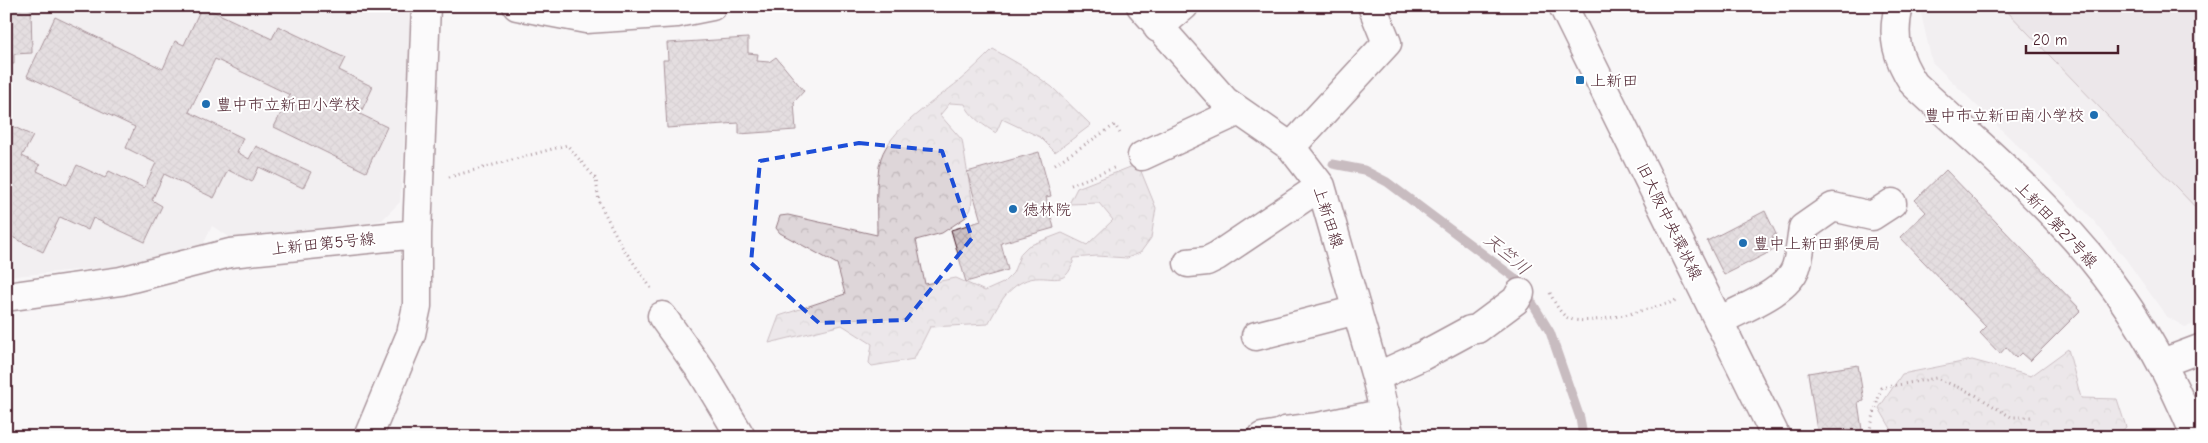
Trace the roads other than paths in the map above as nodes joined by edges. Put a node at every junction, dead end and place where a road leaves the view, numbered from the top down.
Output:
1 (426, 6) edge
2 (517, 6) edge
3 (712, 6) edge
4 (1141, 6) edge
5 (1184, 6) edge
6 (1372, 6) edge
7 (1562, 6) edge
8 (1897, 19) edge
9 (1158, 28) junction
10 (1238, 111) junction
11 (1290, 147) junction
12 (1142, 156) road end
13 (1321, 186) junction
14 (1892, 203) dead end
15 (417, 234) junction
16 (1188, 263) dead end
17 (1520, 293) dead end
18 (6, 297) edge
19 (1357, 310) junction
20 (662, 316) road end
21 (1719, 321) junction
22 (1256, 336) dead end
23 (2202, 348) edge
24 (2162, 363) junction
25 (1376, 377) junction
26 (1388, 425) edge
27 (1274, 434) edge
28 (368, 437) edge
29 (741, 437) edge
30 (1776, 437) edge
31 (2196, 437) edge

1 - 15 street
2 - 3 street
4 - 9 street, 上新田線
5 - 9 street
6 - 11 street
7 - 21 street, 旧大阪中央環状線
8 - 24 street, 上新田第27号線
9 - 10 street, 上新田線
10 - 11 street, 上新田線
10 - 12 street
11 - 13 street, 上新田線
13 - 16 street
13 - 19 street, 上新田線
14 - 21 street
15 - 18 street, 上新田第5号線
15 - 28 street
17 - 25 street
19 - 22 street
19 - 25 street, 上新田線
20 - 29 street
21 - 30 street, 旧大阪中央環状線
23 - 24 street
24 - 31 street, 上新田第27号線
25 - 26 street, 上新田線
26 - 27 street

